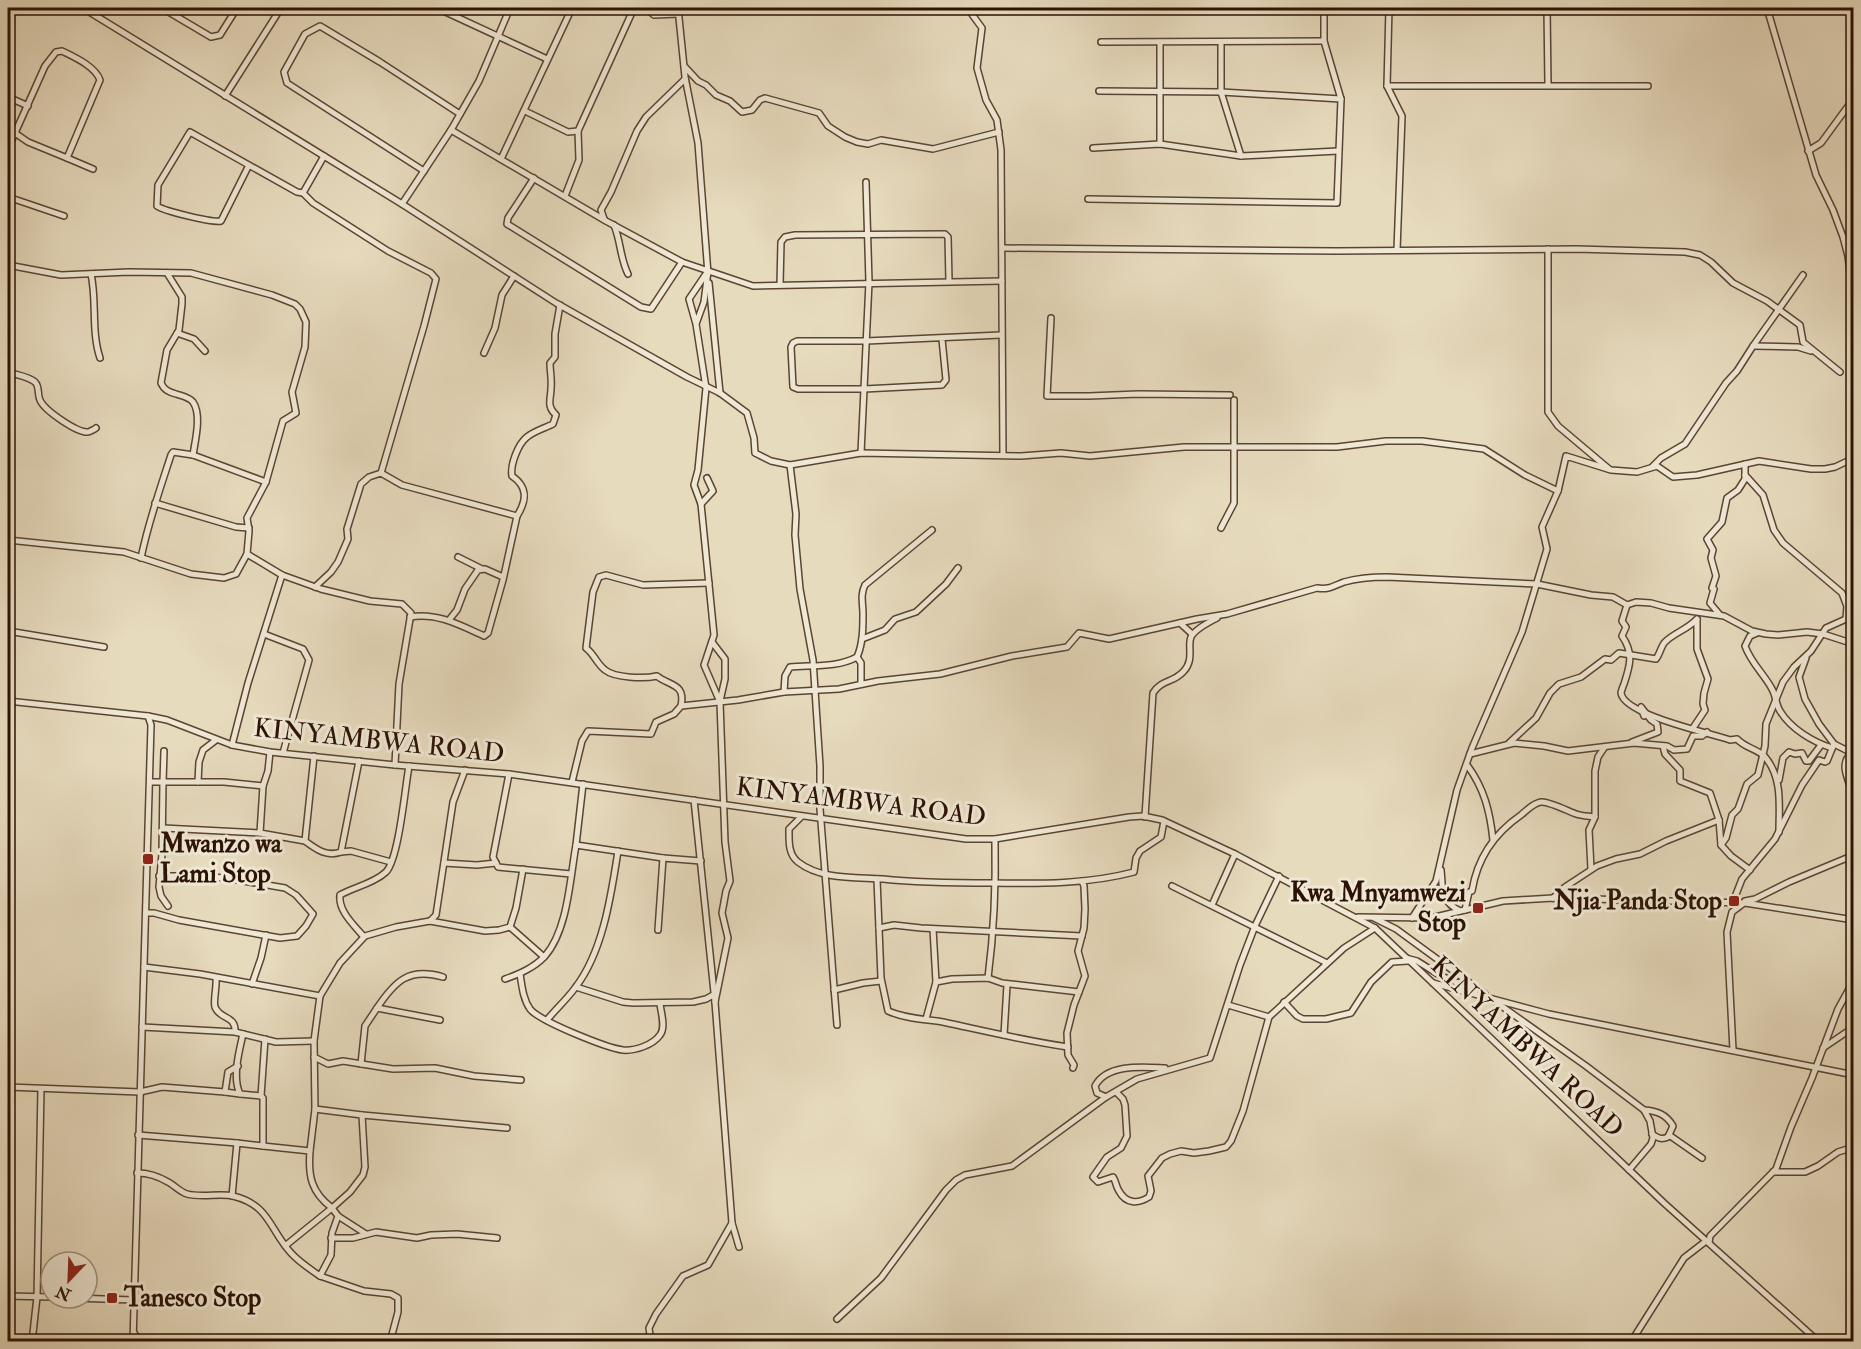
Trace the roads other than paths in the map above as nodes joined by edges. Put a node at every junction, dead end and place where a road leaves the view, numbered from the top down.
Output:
1 (83, 8) edge
2 (162, 8) edge
3 (237, 8) edge
4 (281, 8) edge
5 (437, 8) edge
6 (510, 8) edge
7 (572, 8) edge
8 (634, 8) edge
9 (646, 8) edge
10 (970, 8) edge
11 (1324, 8) edge
12 (1389, 8) edge
13 (1547, 8) edge
14 (1767, 8) edge
15 (1847, 8) edge
16 (678, 11) edge
17 (1854, 20) edge
18 (498, 37) junction
19 (1324, 41) junction
20 (1101, 42) dead end
21 (1160, 42) junction
22 (1221, 42) junction
23 (547, 59) junction
24 (684, 65) junction
25 (685, 79) junction
26 (1548, 85) junction
27 (1387, 86) junction
28 (1648, 86) dead end
29 (1099, 91) dead end
30 (1159, 92) junction
31 (1221, 92) junction
32 (225, 96) junction
33 (8, 97) edge
34 (1854, 98) edge
35 (1341, 99) junction
36 (28, 106) junction
37 (525, 111) junction
38 (460, 114) junction
39 (451, 130) junction
40 (578, 131) junction
41 (999, 132) junction
42 (15, 133) junction
43 (1160, 144) junction
44 (1093, 148) dead end
45 (8, 149) edge
46 (1338, 151) junction
47 (1808, 151) junction
48 (324, 156) junction
49 (1242, 156) junction
50 (68, 159) junction
51 (501, 159) junction
52 (249, 165) junction
53 (93, 169) dead end
54 (424, 171) junction
55 (534, 178) junction
56 (866, 182) dead end
57 (303, 193) junction
58 (565, 196) junction
59 (8, 197) edge
60 (1088, 199) dead end
61 (402, 204) junction
62 (64, 216) dead end
63 (606, 221) junction
64 (614, 225) junction
65 (867, 235) junction
66 (1003, 248) junction
67 (1548, 249) junction
68 (1397, 250) junction
69 (682, 262) junction
70 (8, 265) edge
71 (708, 271) junction
72 (167, 273) junction
73 (91, 274) junction
74 (628, 274) dead end
75 (1803, 275) dead end
76 (514, 276) junction
77 (949, 281) junction
78 (1002, 281) junction
79 (869, 282) junction
80 (780, 285) junction
81 (561, 305) junction
82 (1854, 306) edge
83 (1778, 310) junction
84 (1051, 318) dead end
85 (696, 324) junction
86 (177, 333) junction
87 (1001, 335) junction
88 (942, 339) junction
89 (866, 341) junction
90 (1753, 346) junction
91 (205, 351) dead end
92 (484, 353) dead end
93 (1818, 355) junction
94 (100, 358) dead end
95 (8, 372) edge
96 (1840, 372) dead end
97 (706, 388) junction
98 (864, 389) junction
99 (720, 393) junction
100 (96, 428) dead end
101 (1234, 447) junction
102 (861, 453) junction
103 (193, 455) junction
104 (1003, 455) junction
105 (1854, 458) edge
106 (1745, 464) junction
107 (790, 465) junction
108 (1653, 466) junction
109 (1611, 470) junction
110 (381, 473) junction
111 (1745, 475) junction
112 (707, 478) dead end
113 (266, 482) junction
114 (1558, 491) junction
115 (155, 503) junction
116 (701, 504) junction
117 (518, 516) junction
118 (249, 528) junction
119 (1221, 528) dead end
120 (932, 530) dead end
121 (8, 540) edge
122 (247, 554) junction
123 (458, 557) dead end
124 (141, 558) junction
125 (958, 568) dead end
126 (482, 569) junction
127 (282, 575) junction
128 (503, 577) junction
129 (709, 584) junction
130 (1537, 584) junction
131 (315, 587) junction
132 (1627, 605) junction
133 (1697, 612) junction
134 (1223, 615) junction
135 (1720, 616) junction
136 (410, 617) junction
137 (1854, 618) edge
138 (1697, 619) junction
139 (1846, 619) junction
140 (449, 620) junction
141 (1180, 623) junction
142 (8, 631) edge
143 (264, 633) junction
144 (1759, 633) junction
145 (1192, 634) junction
146 (1822, 634) junction
147 (862, 639) junction
148 (712, 642) junction
149 (1854, 644) edge
150 (104, 647) dead end
151 (1631, 654) junction
152 (1806, 656) junction
153 (857, 657) junction
154 (813, 665) junction
155 (861, 684) junction
156 (815, 691) junction
157 (784, 692) junction
158 (1775, 699) junction
159 (8, 700) edge
160 (720, 702) junction
161 (681, 706) junction
162 (1645, 714) junction
163 (148, 716) junction
164 (1693, 728) junction
165 (1707, 732) junction
166 (216, 740) junction
167 (1508, 744) junction
168 (1627, 744) junction
169 (232, 745) junction
170 (1821, 745) junction
171 (1663, 746) junction
172 (1833, 746) junction
173 (1604, 748) junction
174 (164, 751) dead end
175 (270, 752) junction
176 (283, 753) junction
177 (1852, 753) edge
178 (1470, 754) junction
179 (1764, 755) junction
180 (314, 756) junction
181 (359, 761) junction
182 (395, 765) junction
183 (1467, 765) junction
184 (409, 766) junction
185 (465, 770) junction
186 (509, 774) junction
187 (150, 782) junction
188 (163, 782) junction
189 (198, 782) junction
190 (572, 782) junction
191 (583, 784) junction
192 (263, 786) junction
193 (1778, 786) junction
194 (694, 800) junction
195 (724, 805) junction
196 (801, 817) junction
197 (1145, 817) junction
198 (1594, 817) junction
199 (1854, 819) edge
200 (822, 820) junction
201 (1719, 820) junction
202 (1164, 821) junction
203 (163, 828) junction
204 (1779, 832) junction
205 (260, 833) junction
206 (995, 839) junction
207 (1493, 840) junction
208 (305, 842) junction
209 (576, 845) junction
210 (1721, 845) junction
211 (618, 851) junction
212 (341, 852) junction
213 (1235, 854) junction
214 (1854, 855) edge
215 (663, 858) junction
216 (701, 861) junction
217 (391, 862) junction
218 (444, 863) junction
219 (496, 863) junction
220 (1440, 866) junction
221 (523, 869) junction
222 (1591, 869) junction
223 (1750, 870) junction
224 (825, 873) junction
225 (571, 874) junction
226 (159, 876) junction
227 (1279, 876) junction
228 (878, 879) junction
229 (1082, 881) junction
230 (996, 883) junction
231 (1172, 886) dead end
232 (1553, 898) junction
233 (1739, 903) junction
234 (1212, 905) junction
235 (168, 906) dead end
236 (1463, 910) junction
237 (146, 913) junction
238 (1357, 917) junction
239 (1373, 918) junction
240 (1412, 918) junction
241 (1854, 920) edge
242 (430, 921) junction
243 (1255, 926) junction
244 (510, 927) junction
245 (879, 928) junction
246 (1375, 928) junction
247 (933, 929) junction
248 (658, 930) dead end
249 (994, 933) junction
250 (266, 935) junction
251 (1082, 936) junction
252 (364, 937) junction
253 (544, 957) junction
254 (1407, 959) junction
255 (1327, 963) junction
256 (144, 967) junction
257 (520, 974) junction
258 (443, 977) dead end
259 (216, 978) junction
260 (988, 978) junction
261 (505, 979) dead end
262 (1854, 980) edge
263 (881, 981) junction
264 (936, 982) junction
265 (1430, 982) junction
266 (252, 984) junction
267 (1006, 985) dead end
268 (576, 987) junction
269 (834, 990) junction
270 (1079, 992) junction
271 (715, 994) junction
272 (320, 996) junction
273 (1488, 997) junction
274 (716, 1002) junction
275 (1284, 1002) junction
276 (660, 1004) junction
277 (1227, 1005) junction
278 (377, 1008) junction
279 (1269, 1017) junction
280 (926, 1019) junction
281 (440, 1020) dead end
282 (547, 1020) junction
283 (837, 1025) dead end
284 (142, 1027) junction
285 (1854, 1027) edge
286 (236, 1032) junction
287 (243, 1034) junction
288 (1004, 1035) junction
289 (265, 1039) junction
290 (314, 1041) junction
291 (1068, 1047) junction
292 (1823, 1047) junction
293 (1733, 1050) junction
294 (314, 1057) junction
295 (361, 1064) junction
296 (238, 1066) junction
297 (1816, 1066) junction
298 (1073, 1068) dead end
299 (1170, 1069) junction
300 (1854, 1075) edge
301 (521, 1080) dead end
302 (8, 1087) edge
303 (41, 1089) junction
304 (140, 1092) junction
305 (225, 1092) junction
306 (1116, 1092) junction
307 (240, 1094) junction
308 (261, 1096) junction
309 (1106, 1097) junction
310 (315, 1109) junction
311 (1644, 1110) junction
312 (362, 1115) junction
313 (507, 1128) dead end
314 (1652, 1134) junction
315 (138, 1135) junction
316 (1669, 1135) junction
317 (237, 1143) junction
318 (263, 1146) junction
319 (1854, 1147) edge
320 (310, 1151) junction
321 (1701, 1158) dead end
322 (1629, 1170) junction
323 (1773, 1172) junction
324 (137, 1173) junction
325 (232, 1196) junction
326 (332, 1208) junction
327 (338, 1216) junction
328 (732, 1223) junction
329 (366, 1234) junction
330 (331, 1238) junction
331 (497, 1238) dead end
332 (1707, 1242) junction
333 (285, 1246) junction
334 (739, 1248) dead end
335 (320, 1276) junction
336 (8, 1296) edge
337 (36, 1297) junction
338 (99, 1299) edge
339 (133, 1300) junction
340 (837, 1319) dead end
341 (133, 1331) junction
342 (32, 1341) edge
343 (132, 1341) edge
344 (140, 1341) edge
345 (390, 1341) edge
346 (651, 1341) edge
347 (1631, 1341) edge
348 (1819, 1341) edge

1 - 32 street
2 - 3 street
4 - 32 street
5 - 18 street
6 - 18 street
7 - 23 street
8 - 40 street
9 - 16 street
10 - 41 street
11 - 19 street
12 - 27 street
13 - 26 street
14 - 47 street
15 - 17 street
16 - 24 street
18 - 23 street
18 - 38 street
19 - 22 street
19 - 35 street
20 - 21 street
21 - 22 street
21 - 30 street
22 - 31 street
23 - 37 street
24 - 25 street
24 - 41 street
25 - 63 street
25 - 71 street
26 - 27 street
26 - 28 street
27 - 68 street
29 - 30 street
30 - 31 street
30 - 43 street
31 - 35 street
31 - 49 street
32 - 48 street
33 - 36 street
34 - 47 street
35 - 46 street
36 - 42 street
36 - 50 street
37 - 40 street
37 - 51 street
38 - 39 street
38 - 54 street
39 - 51 street
39 - 54 street
40 - 58 street
41 - 66 street
42 - 45 street
42 - 50 street
43 - 44 street
43 - 49 street
46 - 49 street
46 - 60 street
47 - 82 street
48 - 57 street
48 - 61 street
50 - 53 street
51 - 55 street
52 - 52 street
52 - 57 street
54 - 61 street
55 - 58 street
55 - 69 street
56 - 65 street
57 - 110 street
58 - 63 street
59 - 62 street
61 - 76 street
63 - 64 street
64 - 69 street
64 - 74 street
65 - 77 street
65 - 79 street
65 - 80 street
66 - 68 street
66 - 78 street
67 - 68 street
67 - 83 street
67 - 109 street
69 - 71 street
70 - 73 street
71 - 80 street
71 - 85 street
71 - 85 street
71 - 99 street
72 - 73 street
72 - 86 street
72 - 113 street
73 - 94 street
75 - 83 street
76 - 81 street
76 - 92 street
77 - 78 street
77 - 79 street
78 - 87 street
79 - 80 street
79 - 89 street
81 - 97 street
81 - 117 street
83 - 90 street
83 - 93 street
84 - 101 street
85 - 97 street
86 - 91 street
86 - 103 street
87 - 88 street
87 - 104 street
88 - 89 street
88 - 98 street
89 - 98 street
89 - 98 street
90 - 93 street
90 - 108 street
93 - 96 street
95 - 100 street
97 - 99 street
97 - 116 street
98 - 102 street
99 - 107 street
101 - 104 street
101 - 114 street
101 - 119 street
102 - 104 street
102 - 107 street
103 - 113 street
103 - 115 street
105 - 106 street
106 - 108 street
106 - 111 street
107 - 154 street
108 - 109 street
109 - 114 street
110 - 117 street
110 - 131 street
111 - 135 street
111 - 139 street
112 - 116 street
113 - 118 street
114 - 130 street
115 - 118 street
115 - 124 street
116 - 129 street
117 - 128 street
118 - 122 street
120 - 147 street
121 - 124 street
122 - 124 street
122 - 127 street
123 - 126 street
125 - 147 street
126 - 128 street
126 - 140 street
127 - 131 street
127 - 143 street
128 - 140 street
129 - 148 street
129 - 161 street
130 - 132 street
130 - 134 street
130 - 178 street
131 - 136 street
132 - 133 street
132 - 151 street
133 - 135 street
133 - 138 street
134 - 141 street
134 - 145 street
135 - 144 street
136 - 140 street
136 - 182 street
137 - 139 street
138 - 151 street
138 - 164 street
139 - 146 street
141 - 145 street
141 - 155 street
142 - 150 street
143 - 169 street
143 - 176 street
144 - 146 street
144 - 158 street
145 - 197 street
146 - 149 street
146 - 152 street
147 - 153 street
148 - 160 street
148 - 160 street
151 - 162 street
151 - 167 street
152 - 158 street
152 - 172 street
153 - 154 street
153 - 155 street
154 - 156 street
154 - 157 street
155 - 156 street
156 - 157 street
156 - 200 street
157 - 160 street
158 - 170 street
158 - 179 street
159 - 163 street, KINYAMBWA ROAD
160 - 161 street
160 - 195 street
161 - 190 street
162 - 164 street
162 - 168 street
163 - 166 street, KINYAMBWA ROAD
163 - 187 street
164 - 165 street
165 - 171 street
165 - 179 street
166 - 169 street, KINYAMBWA ROAD
166 - 189 street
167 - 173 street
167 - 178 street
168 - 171 street
168 - 173 street
169 - 175 street, KINYAMBWA ROAD
170 - 172 street
170 - 193 street
171 - 201 street
172 - 177 street
172 - 204 street
173 - 198 street
174 - 188 street
175 - 176 street, KINYAMBWA ROAD
175 - 192 street
176 - 180 street, KINYAMBWA ROAD
177 - 199 street
178 - 183 street
179 - 193 street
179 - 210 street
180 - 181 street, KINYAMBWA ROAD
180 - 208 street
181 - 182 street, KINYAMBWA ROAD
181 - 212 street
182 - 184 street, KINYAMBWA ROAD
183 - 207 street
183 - 220 street
184 - 185 street, KINYAMBWA ROAD
184 - 217 street
185 - 186 street, KINYAMBWA ROAD
185 - 218 street
186 - 190 street, KINYAMBWA ROAD
186 - 219 street
187 - 188 street
187 - 237 street
188 - 189 street
188 - 203 street
189 - 192 street
190 - 191 street, KINYAMBWA ROAD
191 - 194 street, KINYAMBWA ROAD
191 - 209 street
192 - 205 street
193 - 204 street
194 - 195 street, KINYAMBWA ROAD
194 - 216 street
195 - 196 street, KINYAMBWA ROAD
195 - 274 street
196 - 200 street, KINYAMBWA ROAD
196 - 224 street
197 - 202 street, KINYAMBWA ROAD
197 - 206 street, KINYAMBWA ROAD
198 - 207 street
198 - 222 street
200 - 206 street, KINYAMBWA ROAD
200 - 224 street
201 - 210 street
201 - 222 street
202 - 213 street, KINYAMBWA ROAD
202 - 229 street
203 - 205 street
203 - 226 street
204 - 223 street
205 - 208 street
206 - 230 street
207 - 236 street
208 - 212 street
209 - 211 street
209 - 225 street
210 - 223 street
211 - 215 street
211 - 268 street
212 - 217 street
213 - 227 street, KINYAMBWA ROAD
213 - 234 street
214 - 233 street
215 - 216 street
215 - 248 street
216 - 271 street
217 - 252 street
218 - 219 street
218 - 242 street
219 - 221 street
220 - 236 street
220 - 240 street
221 - 225 street
221 - 244 street
222 - 232 street
223 - 233 street
224 - 228 street
224 - 269 street
225 - 253 street
226 - 235 street
226 - 250 street
227 - 238 street, KINYAMBWA ROAD
227 - 243 street
228 - 230 street
228 - 245 street
229 - 230 street
229 - 251 street
230 - 249 street
231 - 234 street
232 - 233 street
232 - 236 street
233 - 241 street
233 - 293 street
234 - 243 street
236 - 240 street
237 - 250 street
237 - 256 street
238 - 239 street
238 - 246 street, KINYAMBWA ROAD
239 - 240 street
239 - 273 street
242 - 244 street
242 - 252 street
243 - 255 street
243 - 277 street
244 - 253 street
245 - 247 street
245 - 263 street
246 - 254 street, KINYAMBWA ROAD
246 - 255 street
247 - 249 street
247 - 264 street
249 - 251 street
249 - 260 street
250 - 266 street
251 - 270 street
252 - 272 street
253 - 257 street
254 - 265 street, KINYAMBWA ROAD
254 - 273 street
254 - 275 street
255 - 275 street
256 - 259 street
256 - 284 street
257 - 261 street
257 - 282 street
258 - 278 street
259 - 266 street
259 - 286 street
260 - 264 street
260 - 270 street
262 - 292 street
263 - 269 street
263 - 280 street
264 - 280 street
265 - 273 street
265 - 322 street, KINYAMBWA ROAD
266 - 272 street
267 - 288 street
268 - 276 street
268 - 282 street
269 - 283 street
270 - 291 street
271 - 274 street
271 - 276 street
272 - 290 street
273 - 293 street
273 - 311 street
274 - 328 street
275 - 279 street
276 - 282 street
277 - 279 street
277 - 299 street
278 - 281 street
278 - 295 street
279 - 306 street
280 - 288 street
284 - 286 street
284 - 304 street
285 - 292 street
286 - 287 street
287 - 289 street
287 - 296 street
288 - 291 street
289 - 290 street
289 - 308 street
290 - 294 street
291 - 298 street
292 - 297 street
293 - 297 street
294 - 295 street
294 - 310 street
295 - 301 street
296 - 305 street
296 - 307 street
297 - 300 street
297 - 323 street
299 - 306 street
299 - 309 street
302 - 303 street
303 - 304 street
303 - 337 street
304 - 305 street
304 - 315 street
305 - 307 street
306 - 309 street
307 - 308 street
308 - 318 street
309 - 340 street
310 - 312 street
310 - 320 street
311 - 314 street
311 - 316 street
312 - 313 street
312 - 326 street
314 - 316 street
314 - 322 street
315 - 317 street
315 - 324 street
316 - 321 street
317 - 318 street
317 - 325 street
318 - 320 street
319 - 323 street
320 - 326 street
322 - 332 street, KINYAMBWA ROAD
323 - 332 street
324 - 325 street
324 - 339 street
325 - 333 street
326 - 327 street
326 - 333 street
327 - 329 street
327 - 330 street
328 - 334 street
328 - 346 street
329 - 330 street
329 - 331 street
330 - 335 street
332 - 347 street
332 - 348 street, KINYAMBWA ROAD
333 - 335 street
335 - 345 street
336 - 337 street
337 - 342 street
338 - 339 street
339 - 341 street
341 - 343 street
341 - 344 street

